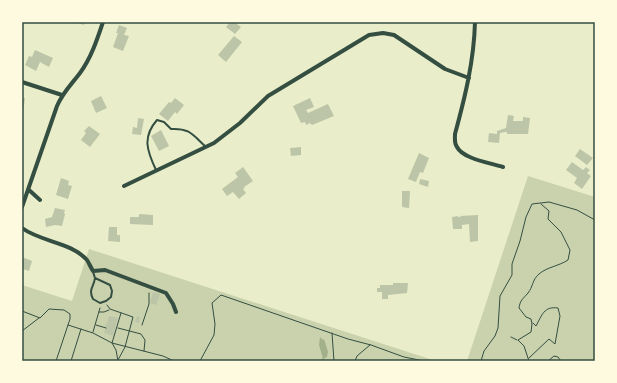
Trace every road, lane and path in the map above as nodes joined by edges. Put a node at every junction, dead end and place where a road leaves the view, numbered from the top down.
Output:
1 (103, 22) edge
2 (475, 22) edge
3 (469, 78) junction
4 (22, 82) edge
5 (62, 95) junction
6 (206, 147) junction
7 (503, 167) dead end
8 (156, 171) junction
9 (124, 186) dead end
10 (29, 190) junction
11 (40, 200) dead end
12 (541, 204) junction
13 (22, 207) edge
14 (595, 220) edge
15 (22, 228) edge
16 (93, 271) junction
17 (95, 278) junction
18 (149, 287) junction
19 (106, 301) junction
20 (100, 303) junction
21 (110, 309) junction
22 (22, 311) edge
23 (99, 312) junction
24 (176, 312) dead end
25 (121, 313) junction
26 (40, 318) junction
27 (532, 322) junction
28 (68, 325) junction
29 (95, 325) junction
30 (142, 325) dead end
31 (106, 328) dead end
32 (117, 328) junction
33 (81, 329) junction
34 (22, 331) edge
35 (130, 331) junction
36 (93, 333) junction
37 (332, 333) junction
38 (511, 337) dead end
39 (518, 340) junction
40 (112, 343) junction
41 (371, 345) junction
42 (126, 347) junction
43 (144, 352) junction
44 (118, 360) edge
45 (529, 360) edge
46 (56, 361) edge
47 (71, 361) edge
48 (174, 361) edge
49 (200, 361) edge
50 (334, 361) edge
51 (355, 361) edge
52 (424, 361) edge
53 (481, 361) edge
54 (548, 361) edge
55 (561, 361) edge

1 - 5 street
2 - 3 street
3 - 6 street
3 - 7 street
4 - 5 street
5 - 10 street
6 - 8 street
6 - 8 lane
8 - 9 street
10 - 11 street
10 - 13 street
12 - 14 path
12 - 27 path
12 - 53 path
15 - 16 street
16 - 17 lane
16 - 18 street
17 - 19 lane
17 - 20 lane
18 - 24 street
18 - 30 path
19 - 20 lane
19 - 21 path
20 - 23 path
21 - 23 path
21 - 25 path
22 - 26 path
23 - 29 path
25 - 32 path
25 - 35 path
26 - 28 path
26 - 34 path
27 - 39 path
27 - 45 path
28 - 33 path
28 - 46 path
29 - 31 path
29 - 36 path
32 - 35 path
32 - 40 path
33 - 36 path
33 - 47 path
35 - 42 path
35 - 43 path
36 - 40 path
37 - 41 path
37 - 49 path
37 - 50 path
38 - 39 path
39 - 45 path
40 - 42 path
40 - 44 path
41 - 51 path
41 - 52 path
42 - 43 path
42 - 44 path
43 - 48 path
54 - 55 path

